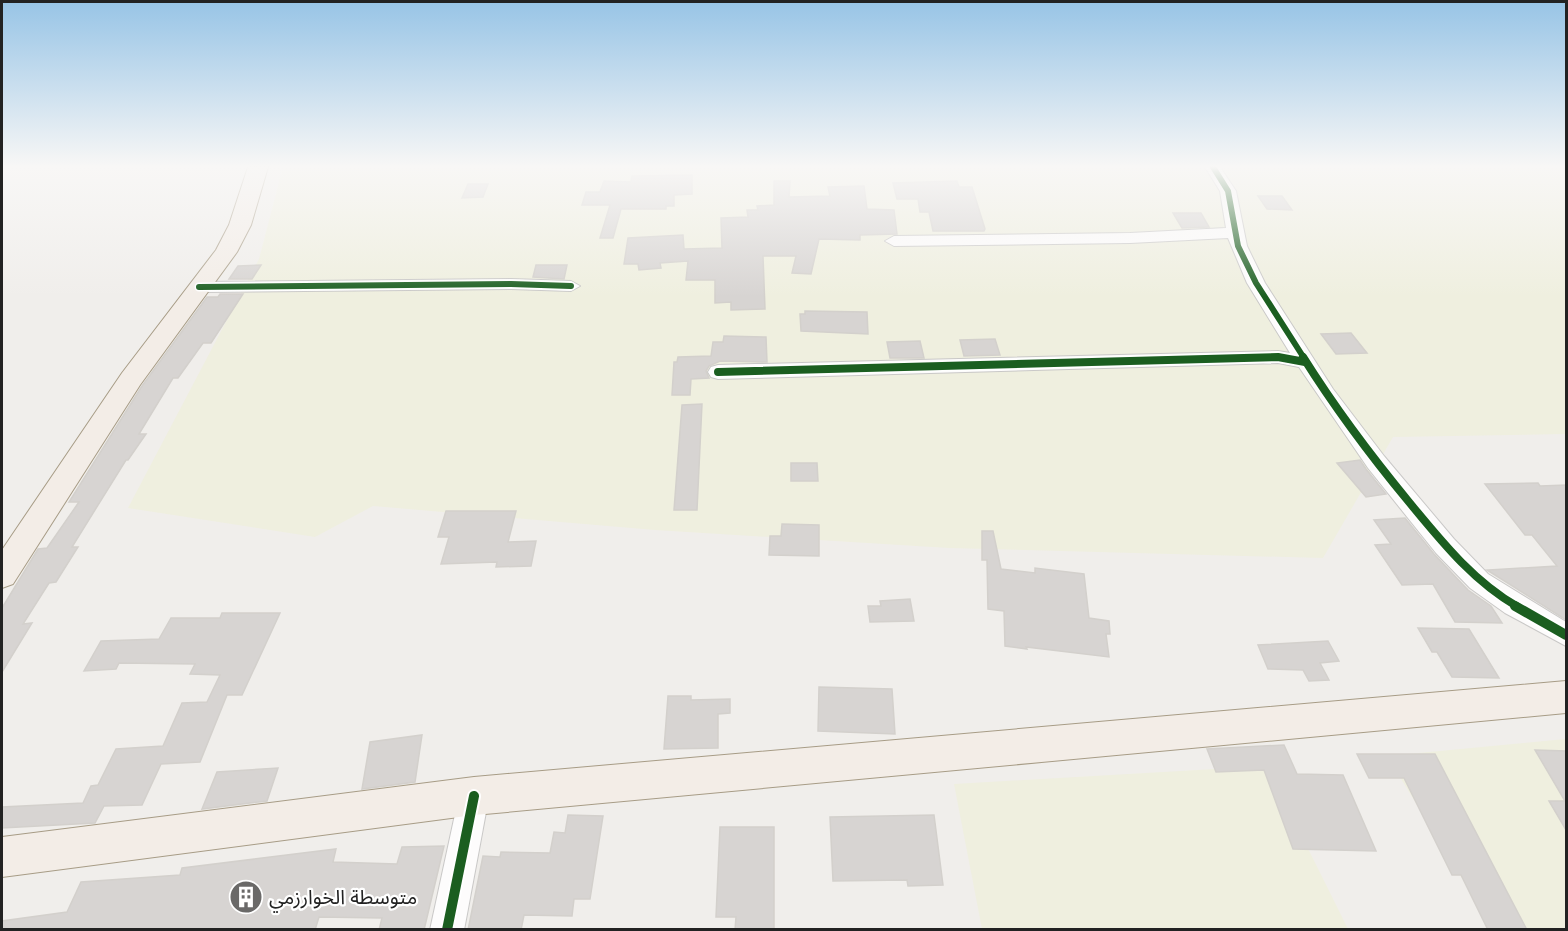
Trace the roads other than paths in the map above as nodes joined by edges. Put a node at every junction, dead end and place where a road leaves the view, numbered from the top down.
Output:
1 (243, 210) edge
2 (1231, 210) edge
3 (1234, 233) junction
4 (894, 241) dead end
5 (571, 286) dead end
6 (199, 287) junction
7 (1305, 362) junction
8 (718, 372) dead end
9 (2, 575) edge
10 (1566, 635) edge
11 (1566, 697) edge
12 (474, 796) junction
13 (2, 856) edge
14 (447, 930) edge

1 - 6 main road
2 - 3 street
3 - 4 street
3 - 7 street
5 - 6 street
6 - 9 main road
7 - 8 street
7 - 10 street
11 - 12 main road
12 - 13 main road
12 - 14 street

